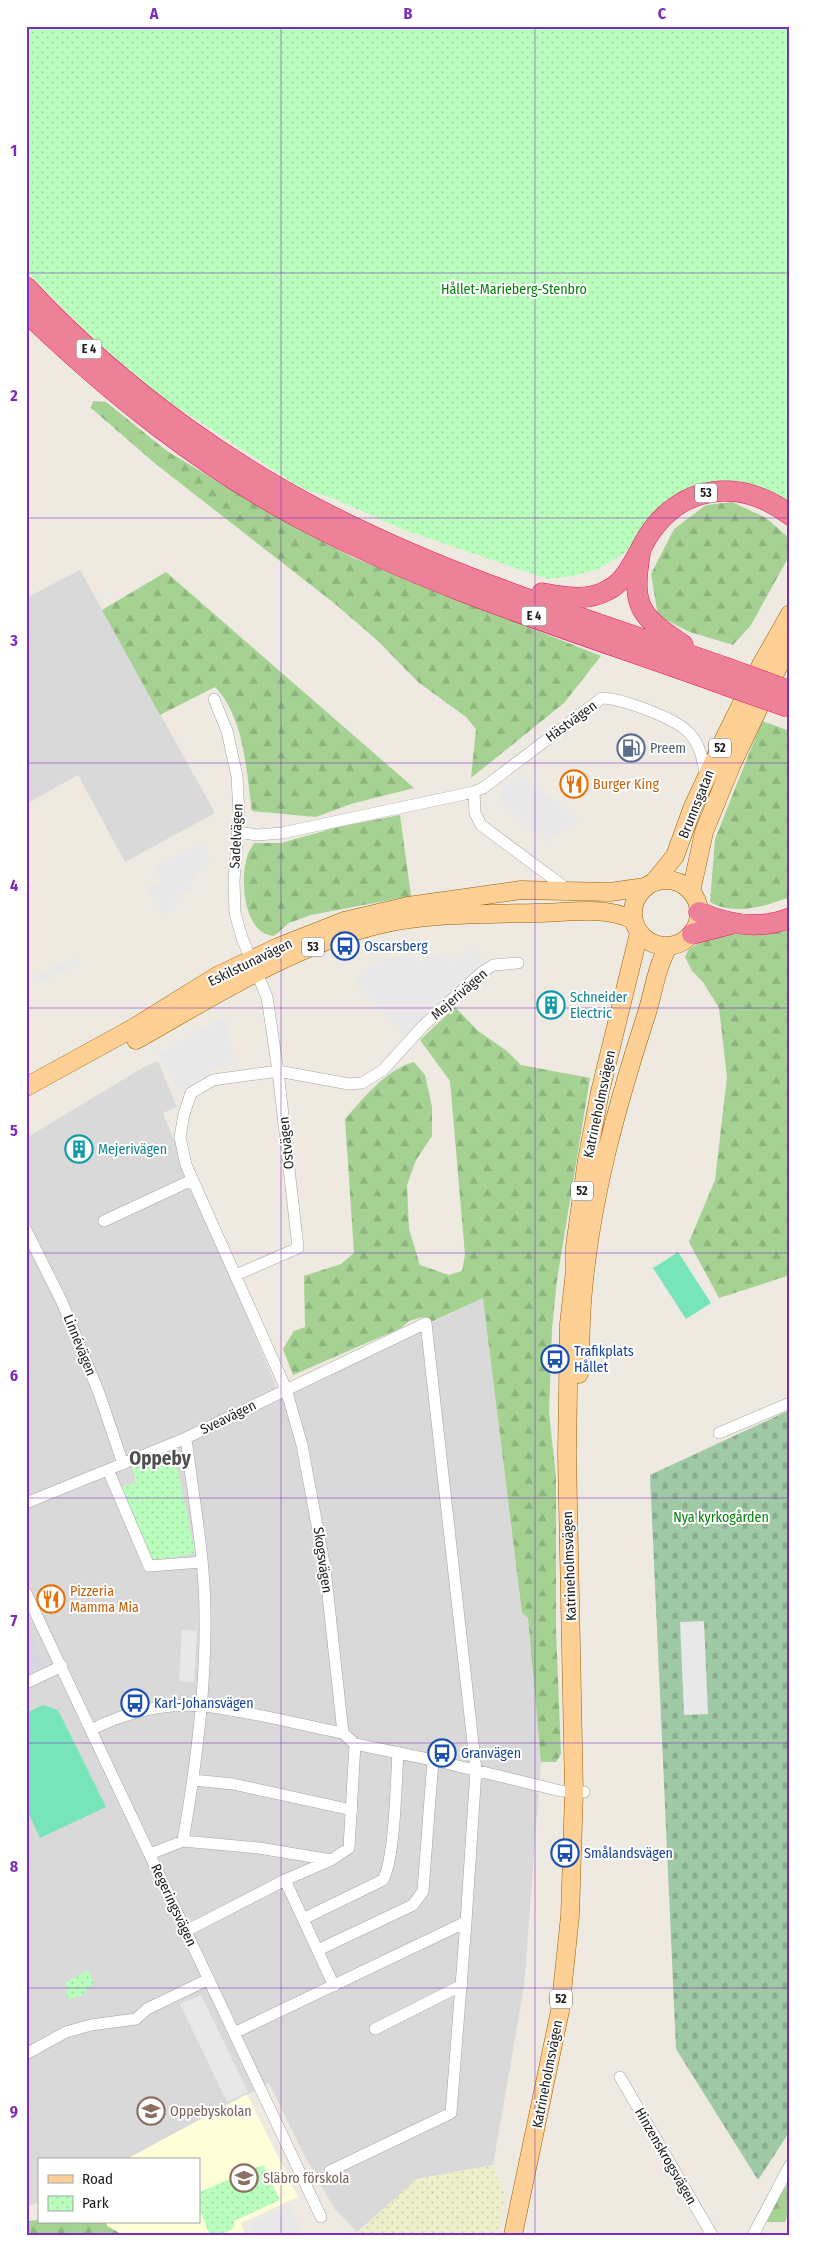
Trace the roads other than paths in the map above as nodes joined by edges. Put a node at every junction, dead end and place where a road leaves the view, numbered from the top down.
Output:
1 (26, 287) edge
2 (26, 312) edge
3 (790, 515) edge
4 (641, 550) junction
5 (500, 588) junction
6 (790, 614) edge
7 (790, 642) edge
8 (708, 661) junction
9 (728, 677) junction
10 (214, 699) dead end
11 (789, 702) edge
12 (706, 777) junction
13 (474, 792) junction
14 (239, 832) junction
15 (649, 885) junction
16 (567, 890) junction
17 (691, 892) junction
18 (699, 912) junction
19 (790, 918) edge
20 (735, 924) junction
21 (636, 926) junction
22 (692, 934) junction
23 (668, 947) junction
24 (518, 963) dead end
25 (255, 966) junction
26 (278, 1071) junction
27 (26, 1087) edge
28 (26, 1101) edge
29 (192, 1180) junction
30 (104, 1221) dead end
31 (26, 1230) edge
32 (30, 1242) edge
33 (236, 1275) junction
34 (286, 1389) junction
35 (790, 1403) edge
36 (719, 1433) dead end
37 (186, 1438) junction
38 (123, 1464) junction
39 (108, 1470) junction
40 (26, 1503) edge
41 (202, 1562) junction
42 (26, 1593) edge
43 (62, 1666) junction
44 (26, 1683) edge
45 (202, 1706) junction
46 (91, 1730) junction
47 (343, 1734) junction
48 (355, 1744) junction
49 (398, 1752) junction
50 (433, 1760) junction
51 (476, 1770) junction
52 (194, 1780) junction
53 (579, 1792) junction
54 (352, 1810) junction
55 (183, 1841) junction
56 (150, 1854) junction
57 (331, 1860) junction
58 (285, 1880) junction
59 (304, 1919) junction
60 (466, 1922) junction
61 (186, 1930) junction
62 (318, 1950) junction
63 (208, 1979) junction
64 (334, 1986) junction
65 (462, 1986) junction
66 (375, 2029) dead end
67 (234, 2033) junction
68 (26, 2054) edge
69 (620, 2077) dead end
70 (790, 2165) edge
71 (330, 2172) dead end
72 (524, 2202) junction
73 (321, 2217) dead end
74 (513, 2235) edge
75 (521, 2235) edge
76 (712, 2235) edge
77 (753, 2235) edge

1 - 5 highway, E 4
2 - 9 highway, E 4
3 - 4 highway, 53
4 - 5 highway
4 - 8 highway, 53
5 - 8 highway, E 4
6 - 12 main road, Brunnsgatan / 52
7 - 17 main road, Brunnsgatan / 52
8 - 9 highway, E 4
9 - 11 highway, E 4, bridge
10 - 14 street, Sadelvägen
12 - 13 street, Hästvägen
12 - 15 main road, Brunnsgatan / 52
13 - 14 street, Hästvägen
13 - 16 street
14 - 25 street, Sadelvägen
15 - 16 main road, Eskilstunavägen / 53
15 - 17 main road
15 - 21 main road, 52
16 - 25 main road, Eskilstunavägen / 53
17 - 18 main road
18 - 20 highway
18 - 22 main road
19 - 20 highway
20 - 22 highway
21 - 23 main road
21 - 25 main road, Eskilstunavägen / 53
21 - 53 main road, Katrineholmsvägen / 52
22 - 23 main road
23 - 53 main road, Katrineholmsvägen / 52
24 - 26 street, Mejerivägen
25 - 26 street, Ostvägen
25 - 27 main road, Eskilstunavägen / 53
25 - 28 main road, Eskilstunavägen / 53
26 - 29 street, Mejerivägen
26 - 33 street, Ostvägen
29 - 30 street
29 - 33 street, Mejerivägen
31 - 32 street, Linnévägen
32 - 38 street, Linnévägen
33 - 34 street, Mejerivägen
34 - 37 street, Sveavägen
34 - 47 street, Skogsvägen
34 - 51 street, Sveavägen
35 - 36 street
37 - 38 street, Sveavägen
37 - 41 street
38 - 39 street, Sveavägen
39 - 40 street, Sveavägen
39 - 41 street
41 - 45 street
42 - 43 street, Regeringsvägen
43 - 44 street
43 - 46 street, Regeringsvägen
45 - 46 street
45 - 47 street
45 - 52 street
46 - 56 street, Regeringsvägen
47 - 48 street
48 - 49 street
48 - 54 street
49 - 50 street
49 - 59 street
50 - 51 street
50 - 62 street
51 - 53 street
51 - 60 street
52 - 54 street
52 - 55 street
53 - 72 main road, Katrineholmsvägen / 52
54 - 57 street
55 - 56 street
55 - 57 street
56 - 61 street, Regeringsvägen
57 - 58 street
58 - 59 street
58 - 61 street
59 - 62 street
60 - 64 street
60 - 65 street
61 - 63 street, Regeringsvägen
62 - 64 street
63 - 67 street, Regeringsvägen
63 - 68 street
64 - 67 street
65 - 66 street
65 - 71 street
67 - 73 street, Regeringsvägen
69 - 76 street, Hinzenskrogsvägen
70 - 77 street
72 - 74 main road, 52
72 - 75 main road, 52

